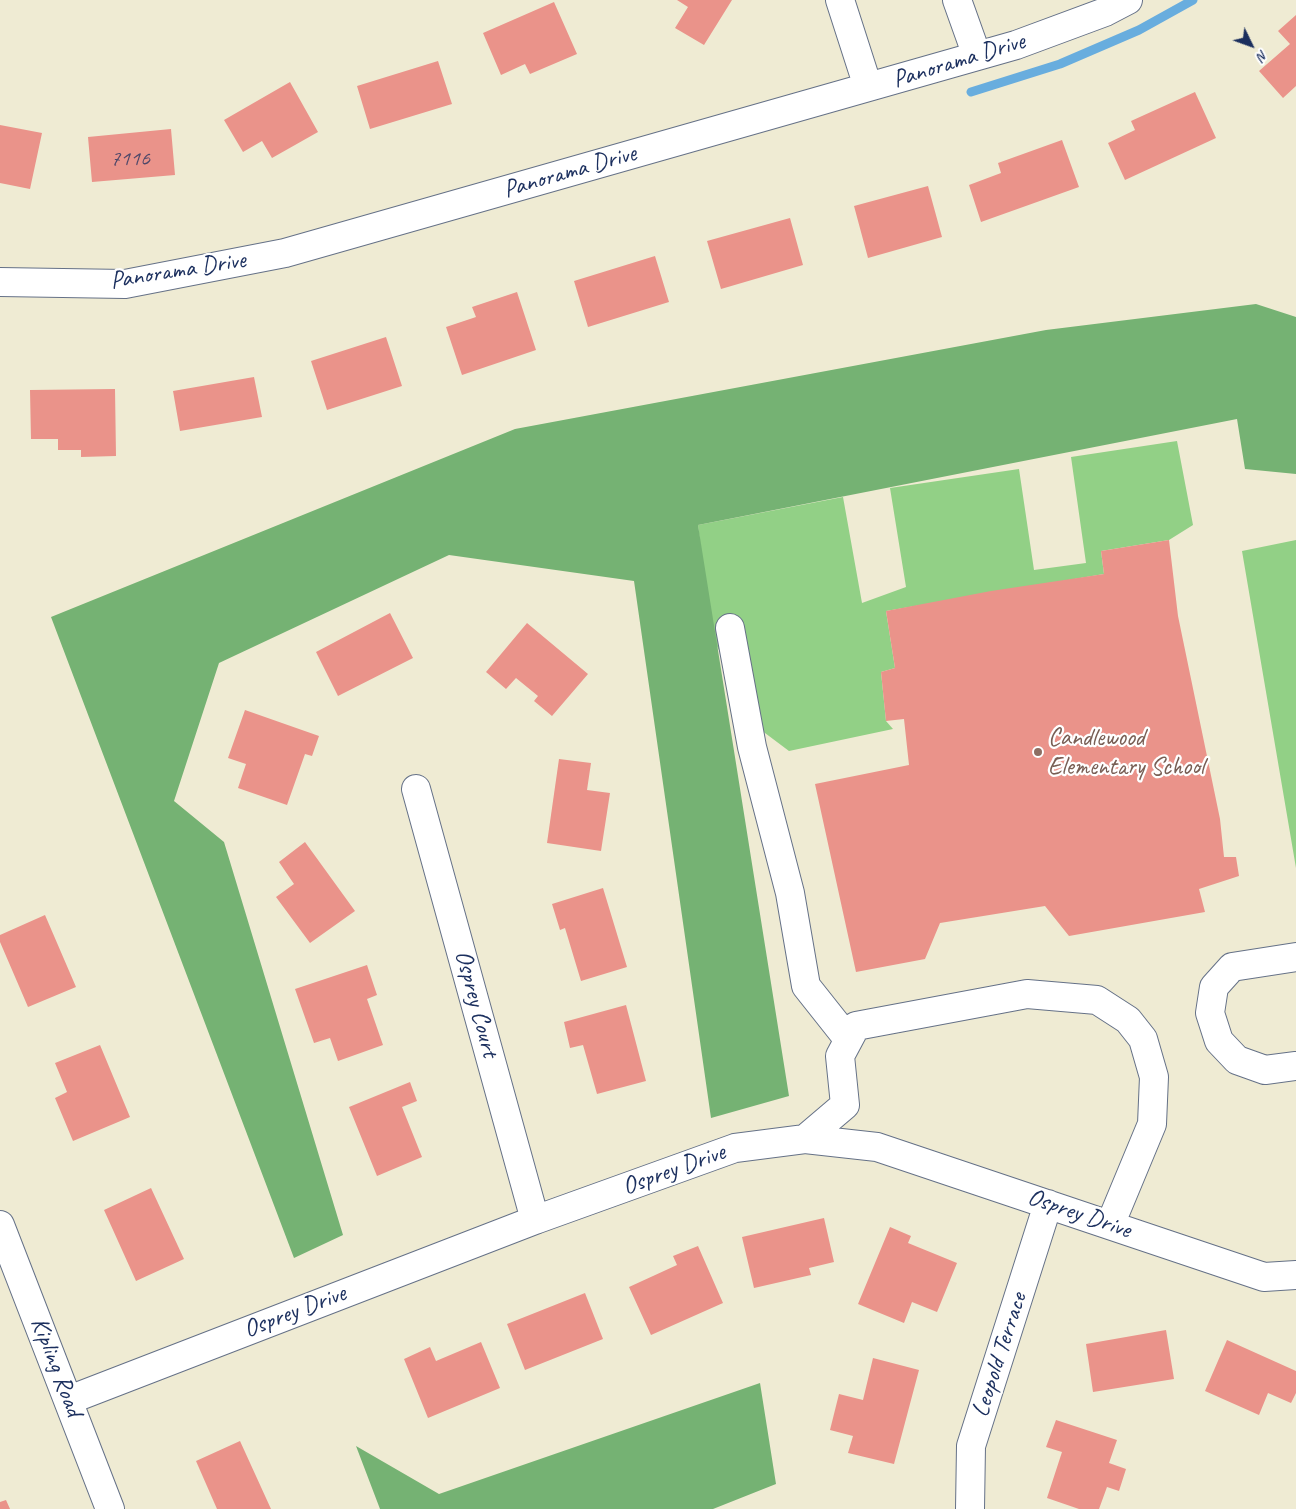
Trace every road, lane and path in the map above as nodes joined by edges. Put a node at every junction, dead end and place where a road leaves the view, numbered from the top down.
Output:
1 (840, 0) edge
2 (957, 0) edge
3 (1128, 0) edge
4 (977, 56) junction
5 (868, 88) junction
6 (0, 282) edge
7 (730, 628) dead end
8 (416, 789) dead end
9 (1296, 957) edge
10 (848, 1040) junction
11 (1296, 1066) edge
12 (806, 1139) junction
13 (1048, 1204) junction
14 (535, 1220) junction
15 (0, 1225) edge
16 (1110, 1225) junction
17 (1296, 1275) edge
18 (69, 1400) junction
19 (110, 1509) edge
20 (970, 1509) edge

1 - 5 street
2 - 4 street
3 - 4 street, Panorama Drive
4 - 5 street, Panorama Drive
5 - 6 street, Panorama Drive
7 - 10 street
8 - 14 street, Osprey Court
9 - 11 street
10 - 12 street
10 - 16 street
12 - 13 street, Osprey Drive
12 - 14 street, Osprey Drive
13 - 16 street, Osprey Drive
13 - 20 street, Leopold Terrace
14 - 18 street, Osprey Drive
15 - 18 street, Kipling Road
16 - 17 street, Osprey Drive
18 - 19 street, Kipling Road

